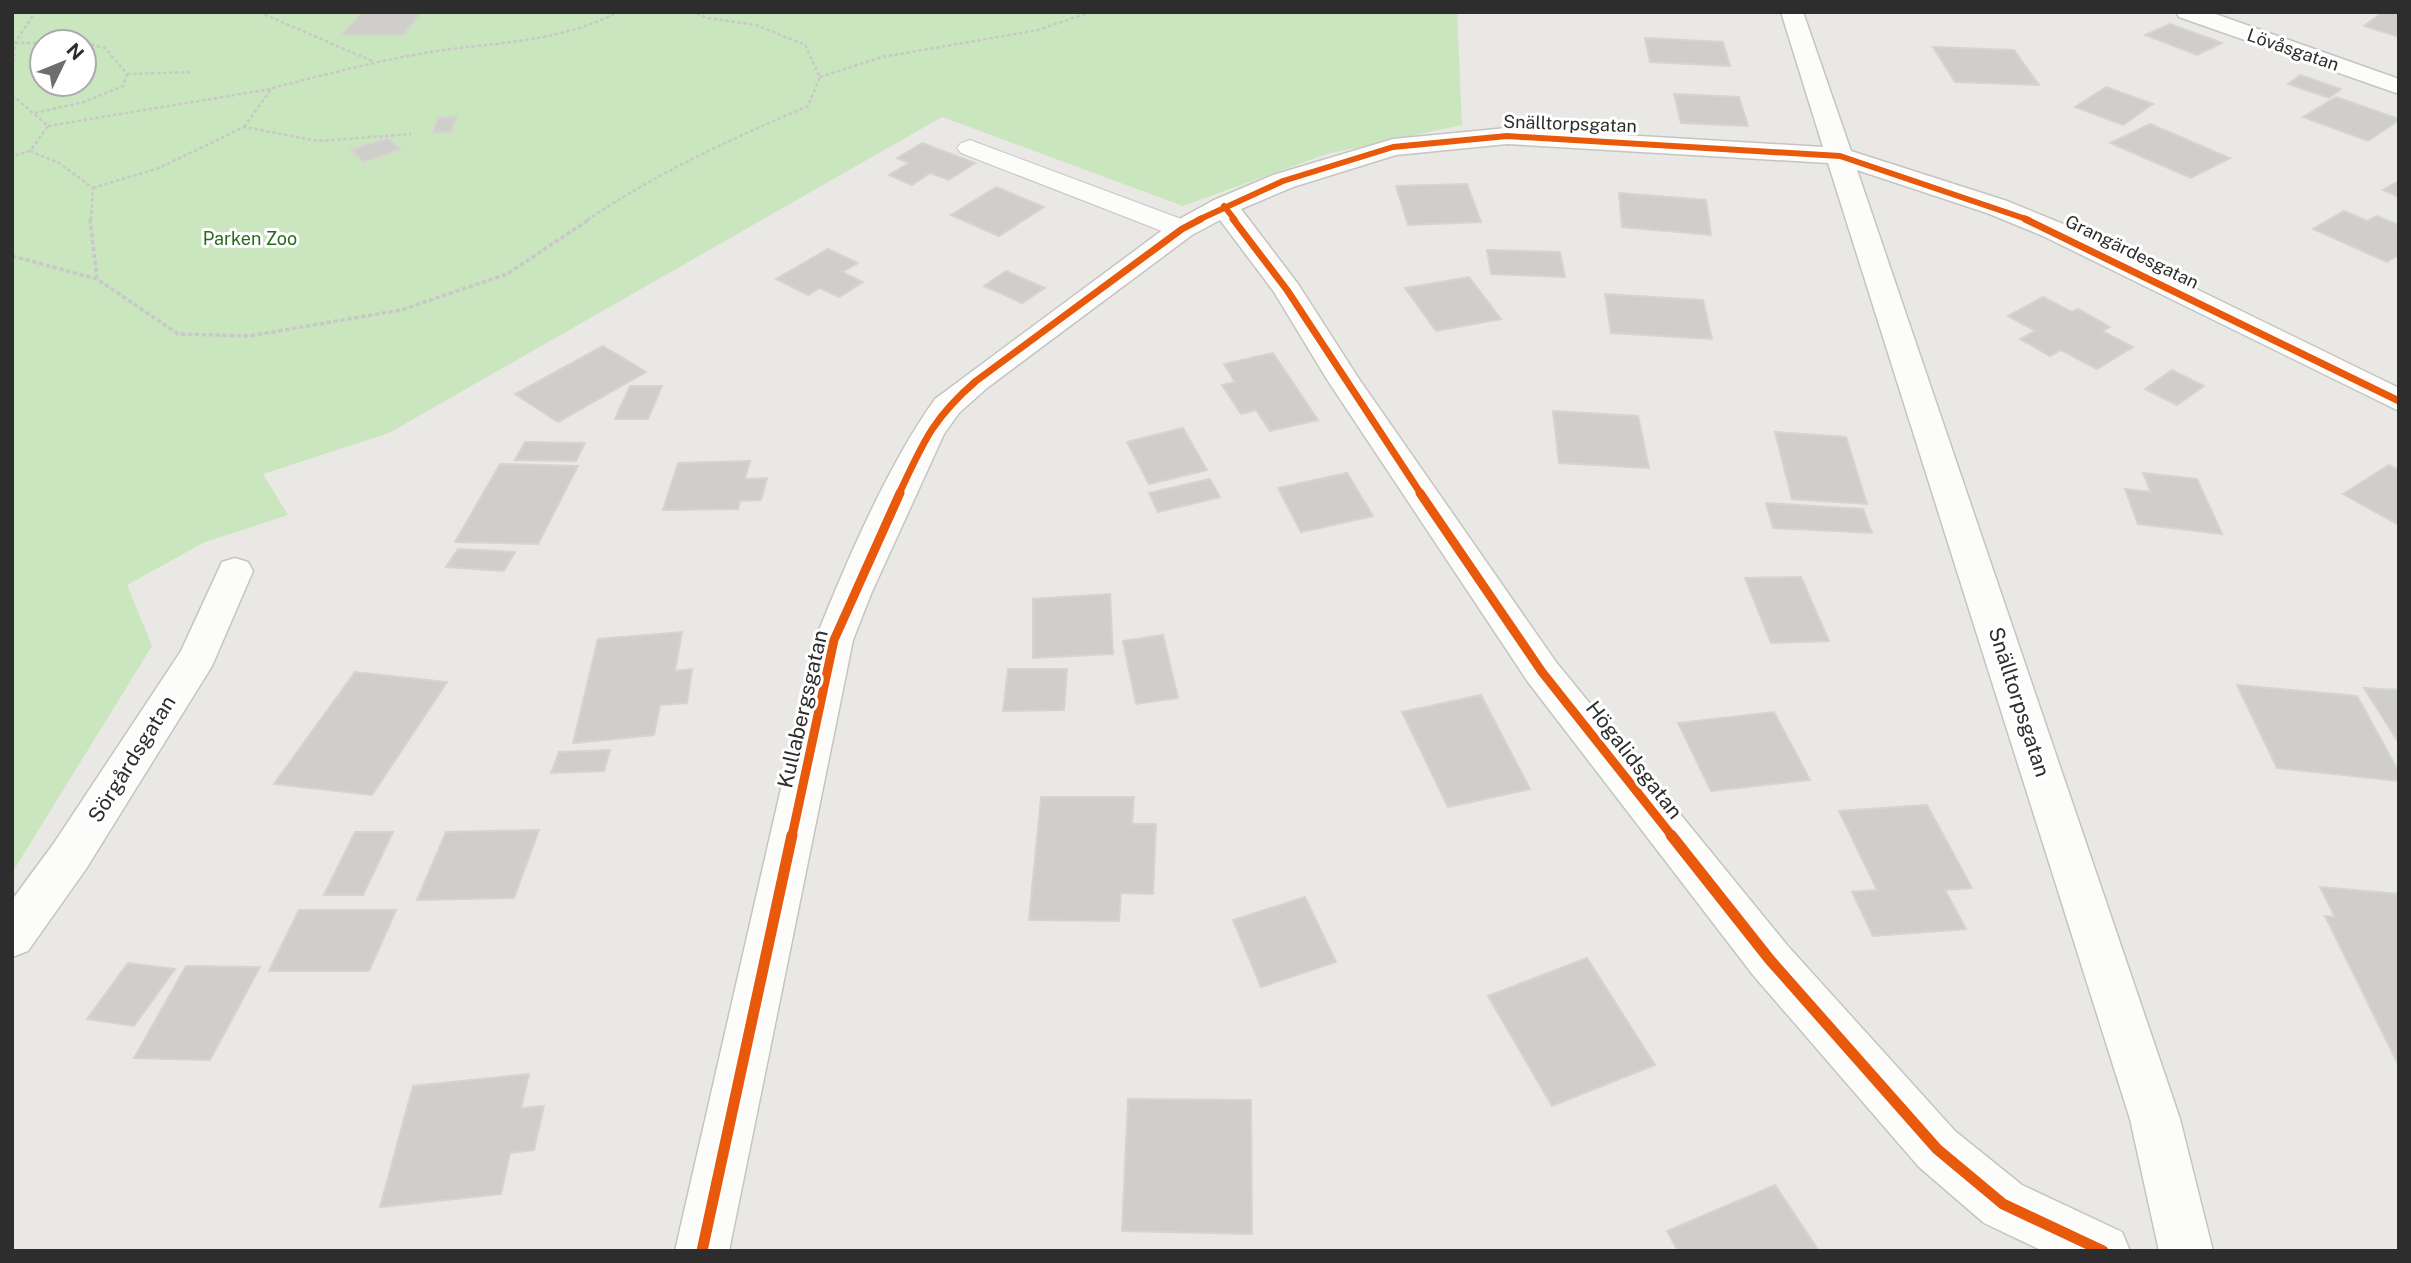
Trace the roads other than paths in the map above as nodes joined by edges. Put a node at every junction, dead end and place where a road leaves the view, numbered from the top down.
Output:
1 (1792, 12) edge
2 (2187, 12) edge
3 (2399, 87) edge
4 (970, 148) dead end
5 (1840, 156) junction
6 (1224, 206) junction
7 (1182, 229) junction
8 (2399, 401) edge
9 (235, 571) dead end
10 (12, 937) edge
11 (702, 1251) edge
12 (2103, 1251) edge
13 (2186, 1251) edge

1 - 5 street, Snälltorpsgatan
2 - 3 street, Lövåsgatan
4 - 7 lane
5 - 6 street, Snälltorpsgatan
5 - 8 street, Grangärdesgatan
5 - 13 street, Snälltorpsgatan
6 - 7 street, Kullabergsgatan
6 - 12 street, Högalidsgatan
7 - 11 street, Kullabergsgatan
9 - 10 street, Sörgårdsgatan

